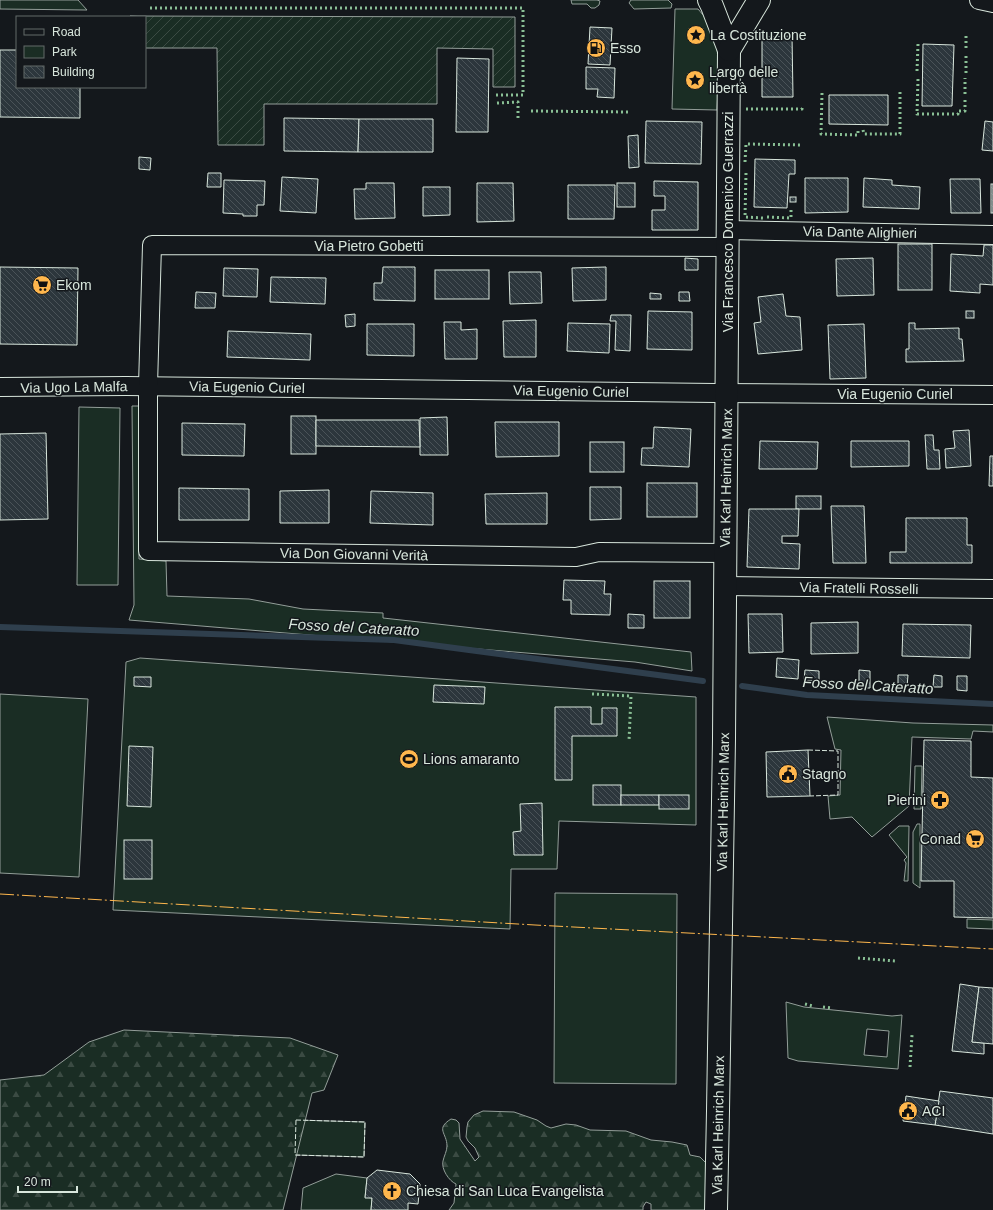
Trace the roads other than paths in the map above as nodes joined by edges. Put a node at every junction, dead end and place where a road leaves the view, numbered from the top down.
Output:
1 (709, 0) edge
2 (759, 0) edge
3 (979, 0) edge
4 (993, 3) edge
5 (729, 50) junction
6 (993, 235) edge
7 (728, 239) junction
8 (148, 386) junction
9 (0, 387) edge
10 (727, 393) junction
11 (993, 395) edge
12 (725, 554) junction
13 (725, 586) junction
14 (993, 590) edge
15 (716, 1210) edge

1 - 5 street, Via Francesco Domenico Guerrazzi
2 - 5 street
3 - 4 street
5 - 7 street, Via Francesco Domenico Guerrazzi
6 - 7 street, Via Dante Alighieri
7 - 8 street, Via Pietro Gobetti
7 - 10 street, Via Francesco Domenico Guerrazzi
8 - 9 street, Via Ugo La Malfa
8 - 10 street, Via Eugenio Curiel
8 - 12 street, Via Don Giovanni Verità
10 - 11 street, Via Eugenio Curiel
10 - 12 street, Via Karl Heinrich Marx
12 - 13 street, Via Karl Heinrich Marx
13 - 14 street, Via Fratelli Rosselli
13 - 15 street, Via Karl Heinrich Marx

